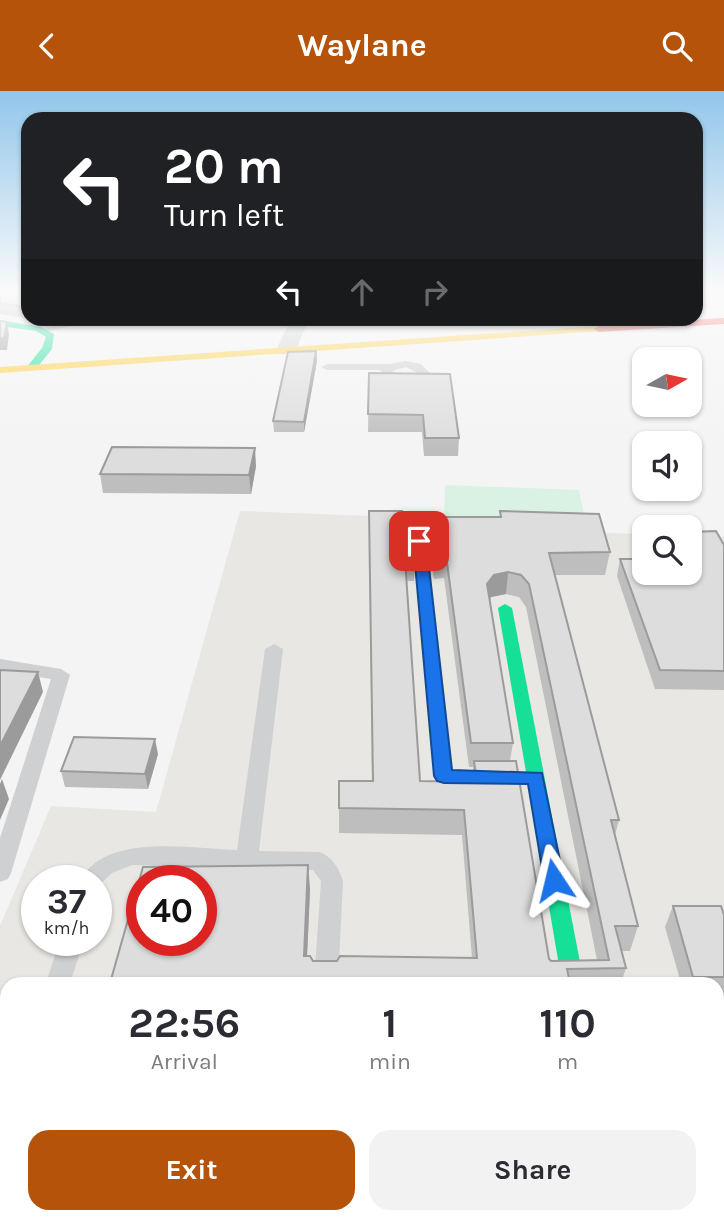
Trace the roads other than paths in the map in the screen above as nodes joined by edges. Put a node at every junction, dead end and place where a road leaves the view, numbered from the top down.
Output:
1 (49, 343) edge
2 (289, 343) edge
3 (389, 343) edge
4 (415, 343) edge
5 (286, 350) junction
6 (327, 367) dead end
7 (31, 368) junction
8 (2, 372) edge
9 (419, 541) dead end
10 (505, 608) dead end
11 (274, 649) dead end
12 (0, 665) edge
13 (523, 777) junction
14 (247, 859) junction
15 (107, 865) edge
16 (0, 873) edge
17 (67, 956) edge
18 (60, 977) edge
19 (326, 977) edge
20 (572, 977) edge

1 - 7 street
2 - 5 street
3 - 5 street
4 - 6 lane
5 - 7 street
7 - 8 street
9 - 13 lane
10 - 13 street
11 - 14 lane
12 - 16 lane
13 - 20 street
14 - 15 lane
14 - 19 lane
17 - 18 lane

